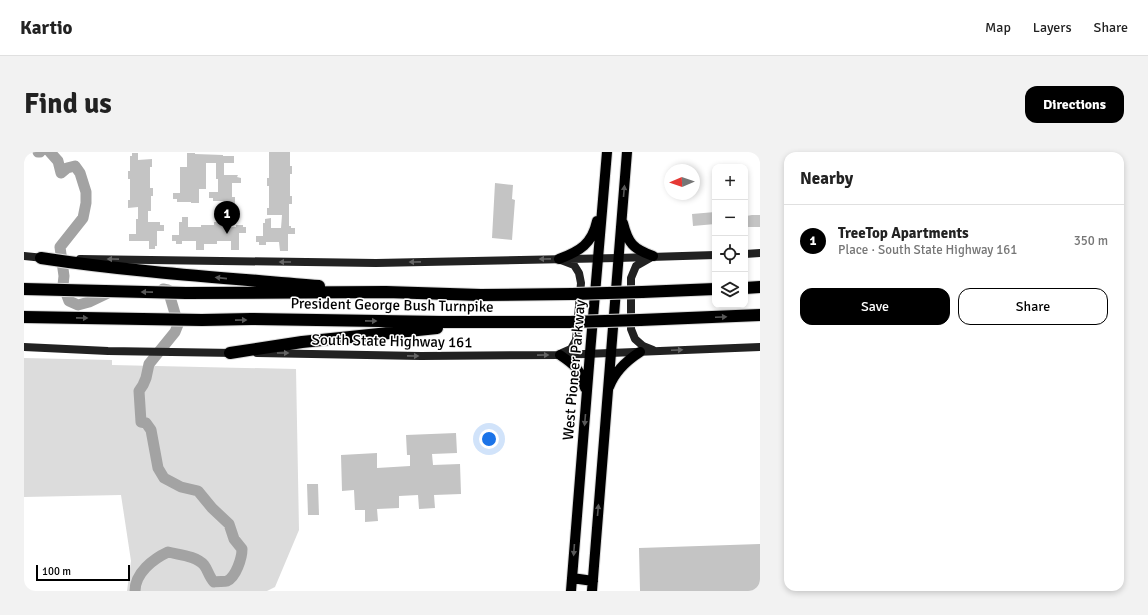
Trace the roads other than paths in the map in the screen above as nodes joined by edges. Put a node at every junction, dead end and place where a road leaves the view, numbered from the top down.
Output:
1 (607, 152) edge
2 (627, 152) edge
3 (603, 202) junction
4 (622, 216) junction
5 (760, 253) edge
6 (748, 254) edge
7 (712, 255) edge
8 (24, 256) edge
9 (653, 256) junction
10 (41, 258) junction
11 (598, 258) junction
12 (618, 258) junction
13 (559, 259) junction
14 (760, 287) edge
15 (748, 288) edge
16 (25, 289) edge
17 (712, 289) edge
18 (386, 292) junction
19 (760, 315) edge
20 (24, 316) edge
21 (482, 322) junction
22 (24, 347) edge
23 (760, 347) edge
24 (656, 351) junction
25 (640, 352) junction
26 (230, 353) junction
27 (590, 353) junction
28 (610, 353) junction
29 (560, 355) junction
30 (607, 392) junction
31 (587, 394) junction
32 (572, 578) junction
33 (592, 580) junction
34 (571, 591) edge
35 (592, 591) edge

1 - 3 main road, West Pioneer Parkway
4 -> 2 main road
3 - 11 main road, West Pioneer Parkway
3 - 13 main road
4 - 9 main road
4 - 12 main road
5 - 6 main road
7 - 9 main road
8 - 10 main road
9 - 12 main road
9 - 24 main road
13 -> 10 main road
18 -> 10 highway
11 - 12 main road
11 - 13 main road
11 - 27 main road, West Pioneer Parkway
12 - 28 main road
13 - 29 main road
14 - 15 highway
18 -> 16 highway, President George Bush Turnpike
17 - 18 highway, President George Bush Turnpike, bridge
21 -> 19 highway, President George Bush Turnpike, bridge
20 -> 21 highway, President George Bush Turnpike
21 - 26 highway
22 - 26 main road, South State Highway 161
24 -> 23 main road, South State Highway 161
24 - 25 main road, South State Highway 161
25 - 28 main road, South State Highway 161
25 - 30 main road
26 -> 29 main road, South State Highway 161
27 - 28 main road, South State Highway 161
27 - 29 main road, South State Highway 161
27 - 31 main road, West Pioneer Parkway
28 - 30 main road
29 - 31 main road
33 -> 30 main road
31 -> 32 main road, West Pioneer Parkway
32 - 33 main road
32 - 34 main road, West Pioneer Parkway
33 - 35 main road

